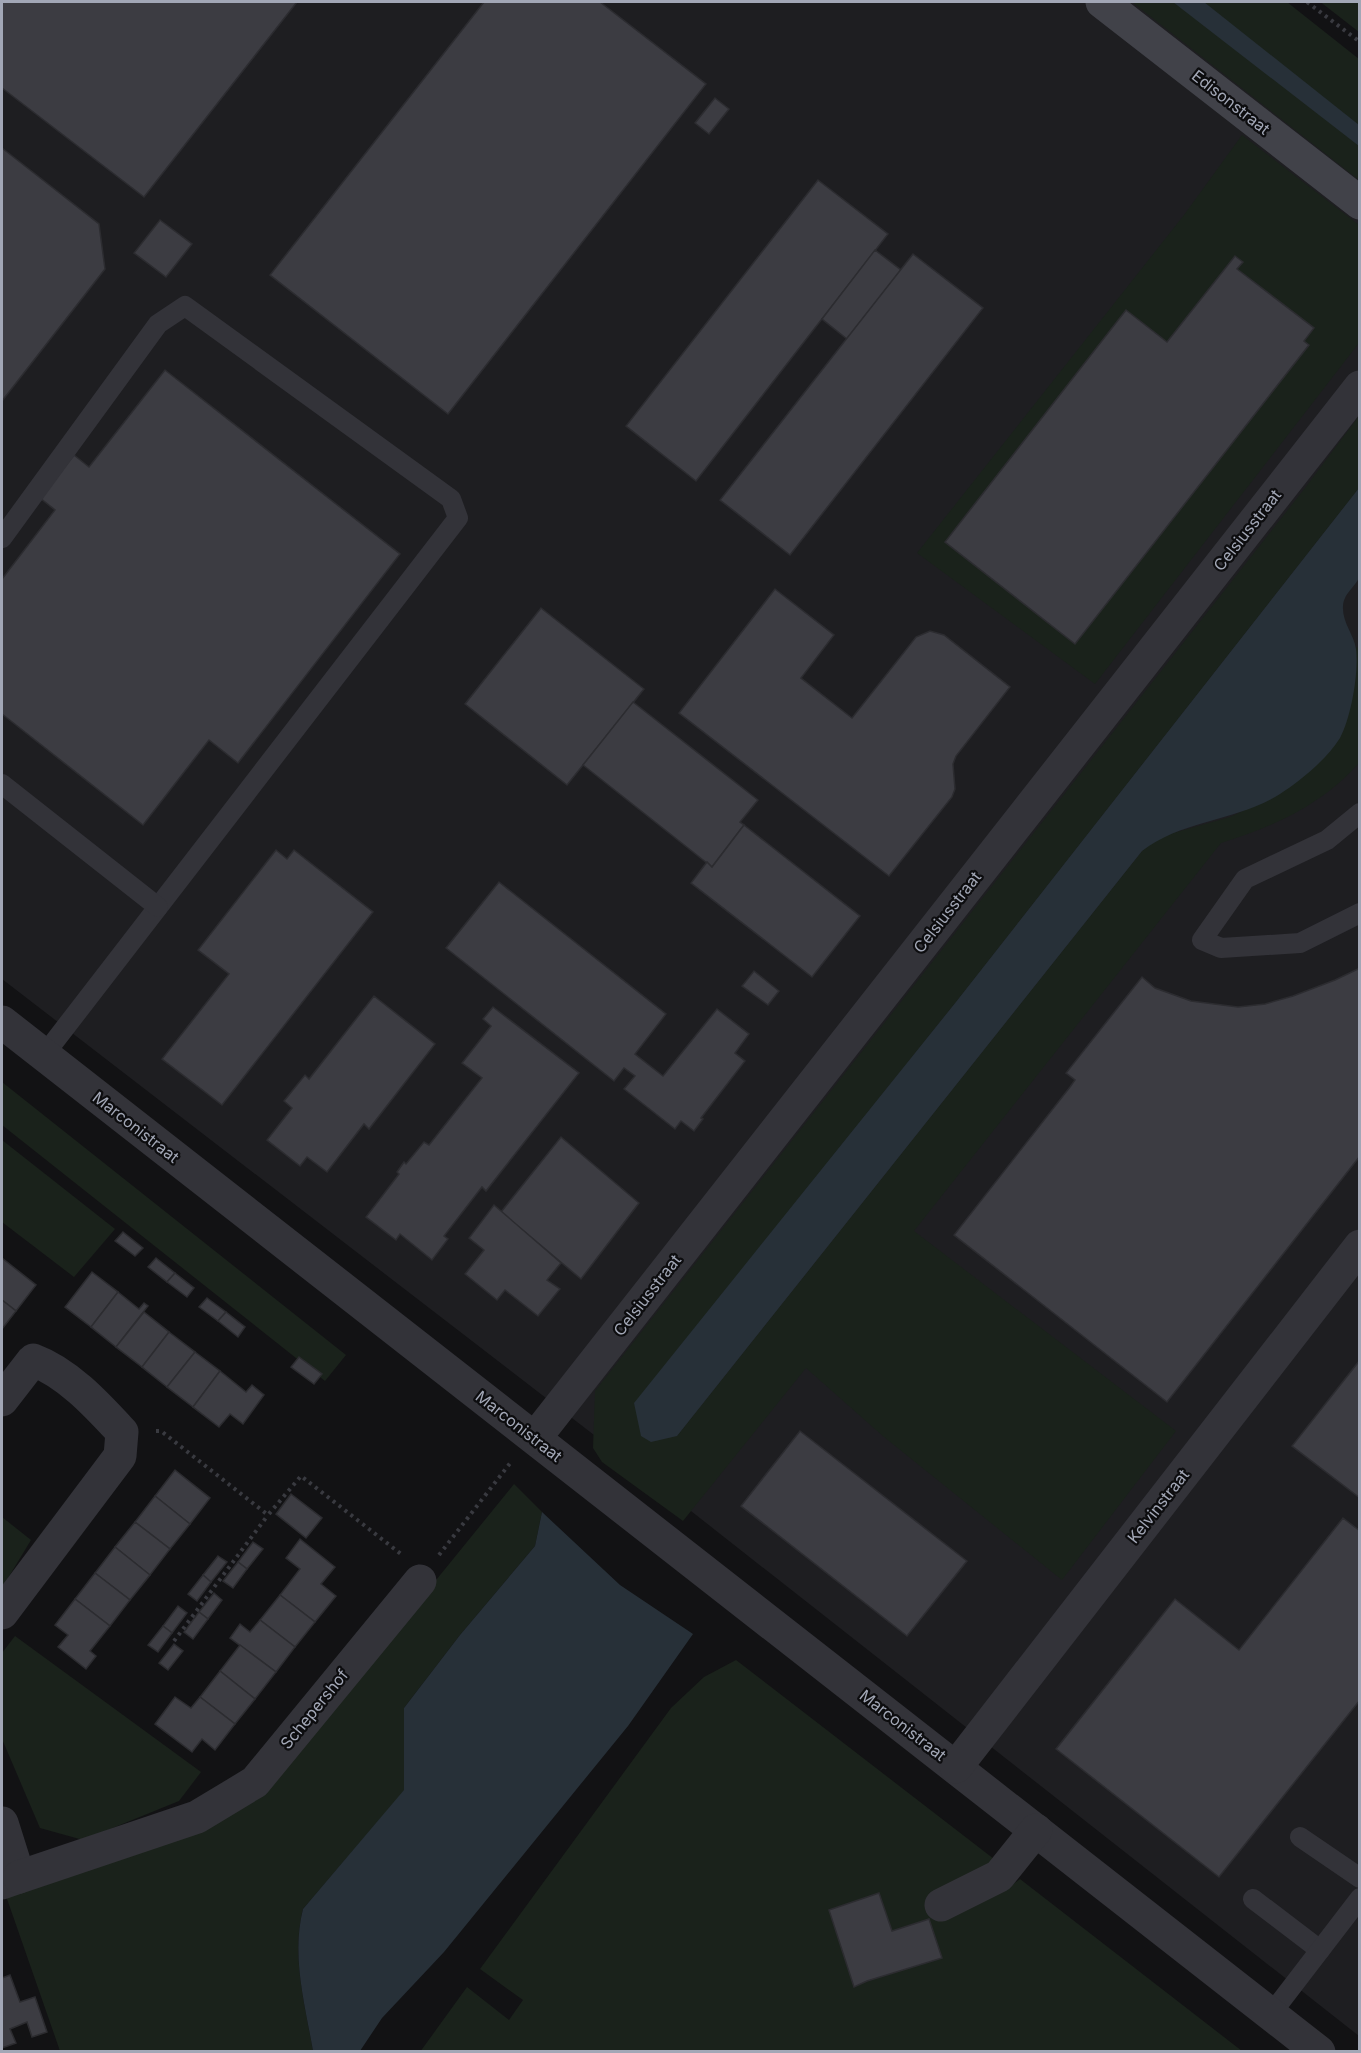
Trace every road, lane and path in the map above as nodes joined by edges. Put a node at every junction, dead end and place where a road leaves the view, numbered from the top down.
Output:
1 (1102, 2) edge
2 (1307, 2) edge
3 (1359, 42) edge
4 (1359, 203) edge
5 (1359, 387) edge
6 (2, 538) edge
7 (2, 784) edge
8 (1359, 813) edge
9 (158, 907) junction
10 (1359, 913) edge
11 (2, 1022) edge
12 (44, 1055) junction
13 (1359, 1246) edge
14 (2, 1400) edge
15 (122, 1432) junction
16 (535, 1438) junction
17 (268, 1515) junction
18 (420, 1581) junction
19 (2, 1613) edge
20 (174, 1641) dead end
21 (956, 1767) junction
22 (2, 1823) edge
23 (1036, 1830) junction
24 (1300, 1838) dead end
25 (1359, 1878) edge
26 (10, 1880) edge
27 (1359, 1898) edge
28 (1252, 1899) dead end
29 (942, 1905) dead end
30 (1320, 1950) junction
31 (1271, 2014) junction
32 (1319, 2052) edge

1 - 4 street, Edisonstraat
2 - 3 path
5 - 16 street, Celsiusstraat
6 - 9 lane
7 - 9 lane
8 - 10 lane
9 - 12 lane
11 - 12 street, Marconistraat
12 - 16 street, Marconistraat
13 - 21 street, Kelvinstraat
14 - 15 street
15 - 17 path
15 - 19 street
16 - 18 path
16 - 21 street, Marconistraat
17 - 18 path
17 - 20 path
18 - 26 street, Schepershof
21 - 23 street, Marconistraat
22 - 26 street, Schepershof
23 - 29 street
23 - 31 street, Marconistraat
24 - 25 lane
27 - 30 lane
28 - 30 lane
30 - 31 lane
31 - 32 street, Marconistraat

